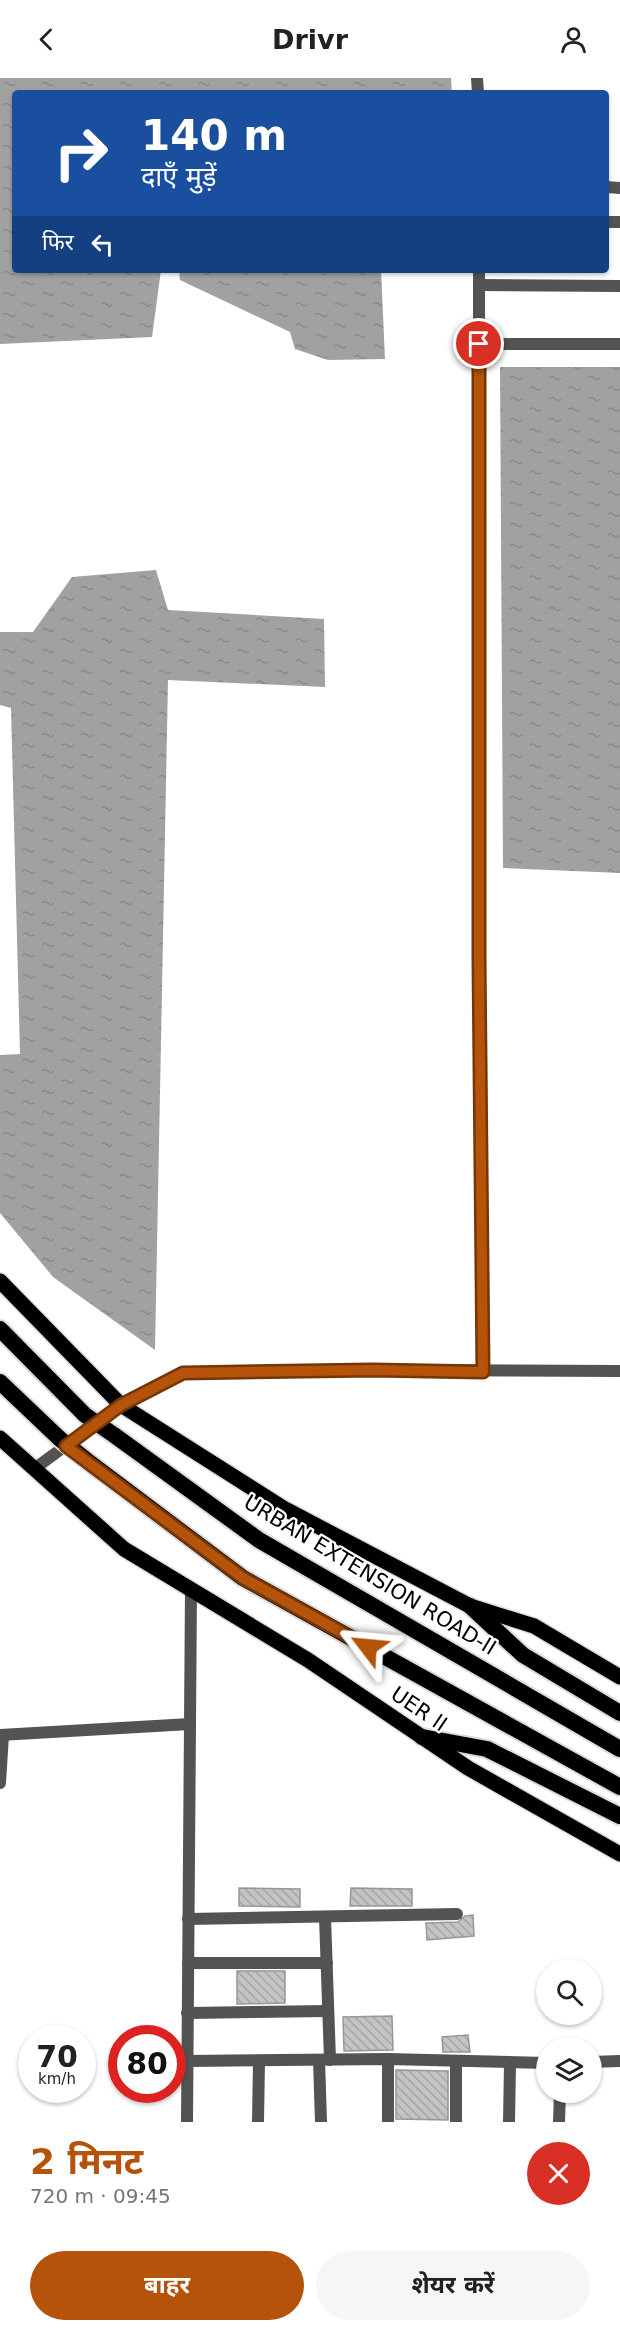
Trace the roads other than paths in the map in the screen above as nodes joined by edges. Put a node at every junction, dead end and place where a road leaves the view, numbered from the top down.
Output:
1 (479, 273) edge
2 (478, 285) junction
3 (620, 286) edge
4 (479, 344) junction
5 (620, 344) edge
6 (0, 1281) edge
7 (0, 1329) edge
8 (620, 1371) edge
9 (483, 1372) junction
10 (0, 1382) edge
11 (121, 1405) junction
12 (92, 1419) junction
13 (0, 1438) edge
14 (63, 1442) junction
15 (34, 1469) junction
16 (191, 1590) junction
17 (470, 1606) junction
18 (620, 1677) edge
19 (620, 1713) edge
20 (190, 1724) junction
21 (2, 1735) edge
22 (422, 1737) junction
23 (620, 1749) edge
24 (0, 1783) edge
25 (620, 1787) edge
26 (620, 1816) edge
27 (620, 1854) edge
28 (457, 1914) dead end
29 (325, 1917) junction
30 (188, 1919) junction
31 (188, 1963) junction
32 (327, 1963) junction
33 (328, 2011) junction
34 (187, 2013) junction
35 (388, 2059) junction
36 (324, 2060) junction
37 (187, 2061) junction
38 (259, 2061) junction
39 (620, 2061) edge
40 (456, 2062) junction
41 (602, 2062) edge
42 (510, 2063) junction
43 (536, 2063) edge
44 (560, 2103) edge
45 (187, 2122) edge
46 (258, 2122) edge
47 (321, 2122) edge
48 (388, 2122) edge
49 (456, 2122) edge
50 (509, 2122) edge
51 (559, 2122) edge

1 - 2 street
2 - 3 street
2 - 4 street
4 - 5 street
4 - 9 street
6 - 11 main road
7 - 12 highway, URBAN EXTENSION ROAD-II
8 - 9 street
9 - 11 street
10 - 14 highway
11 - 12 street
11 - 17 main road
12 - 14 street
12 - 23 highway, URBAN EXTENSION ROAD-II, bridge
13 - 15 main road, UER II
14 - 15 street
14 - 25 highway, bridge
15 - 16 main road, UER II
16 - 20 street
16 - 22 main road, UER II
17 - 18 main road
17 - 19 highway
20 - 21 street
20 - 30 street
21 - 24 street
22 - 26 highway
22 - 27 main road, UER II
28 - 29 street
29 - 30 street
29 - 32 street
30 - 31 street
31 - 32 street
31 - 34 street
32 - 33 street
33 - 34 street
33 - 36 street
34 - 37 street
35 - 36 street
35 - 40 street
35 - 48 street
36 - 38 street
36 - 47 street
37 - 38 street
37 - 45 street
38 - 46 street
39 - 41 street
40 - 42 street
40 - 49 street
42 - 43 street
42 - 50 street
44 - 51 street

